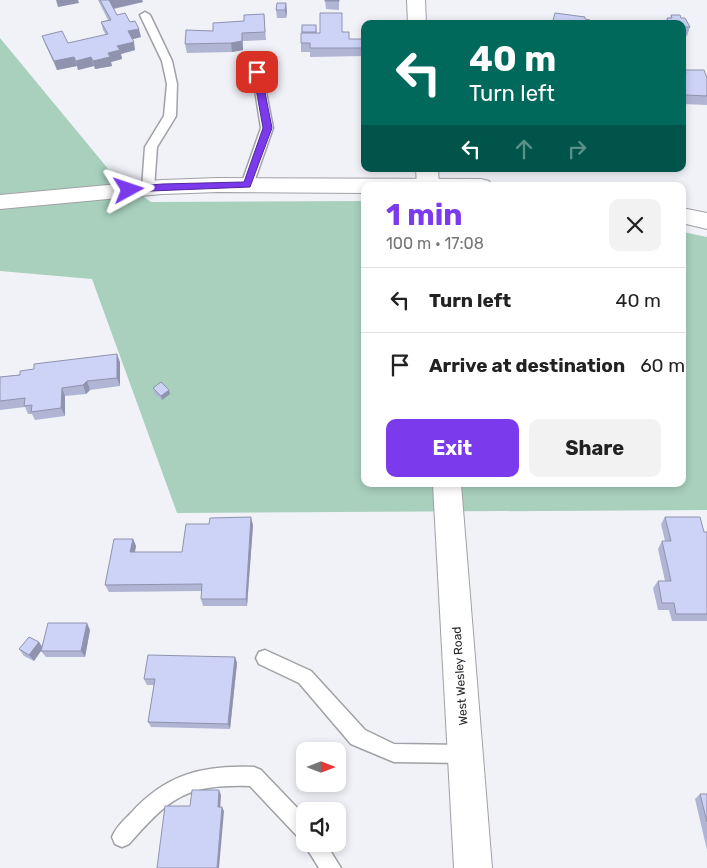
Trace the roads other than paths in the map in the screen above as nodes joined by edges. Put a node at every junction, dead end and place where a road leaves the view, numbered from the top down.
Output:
1 (416, 0) edge
2 (145, 15) dead end
3 (418, 20) edge
4 (257, 72) dead end
5 (428, 180) edge
6 (446, 182) edge
7 (247, 185) junction
8 (148, 188) junction
9 (0, 202) edge
10 (686, 216) edge
11 (707, 221) edge
12 (447, 487) edge
13 (265, 658) dead end
14 (465, 754) junction
15 (296, 821) edge
16 (122, 837) dead end
17 (320, 852) edge
18 (331, 868) edge
19 (473, 868) edge

1 - 3 street
2 - 8 lane
4 - 7 lane
5 - 6 street
5 - 7 street
7 - 8 street
8 - 9 street
10 - 11 street
12 - 14 street, West Wesley Road
13 - 14 lane
14 - 19 street, West Wesley Road
15 - 16 lane
17 - 18 lane

